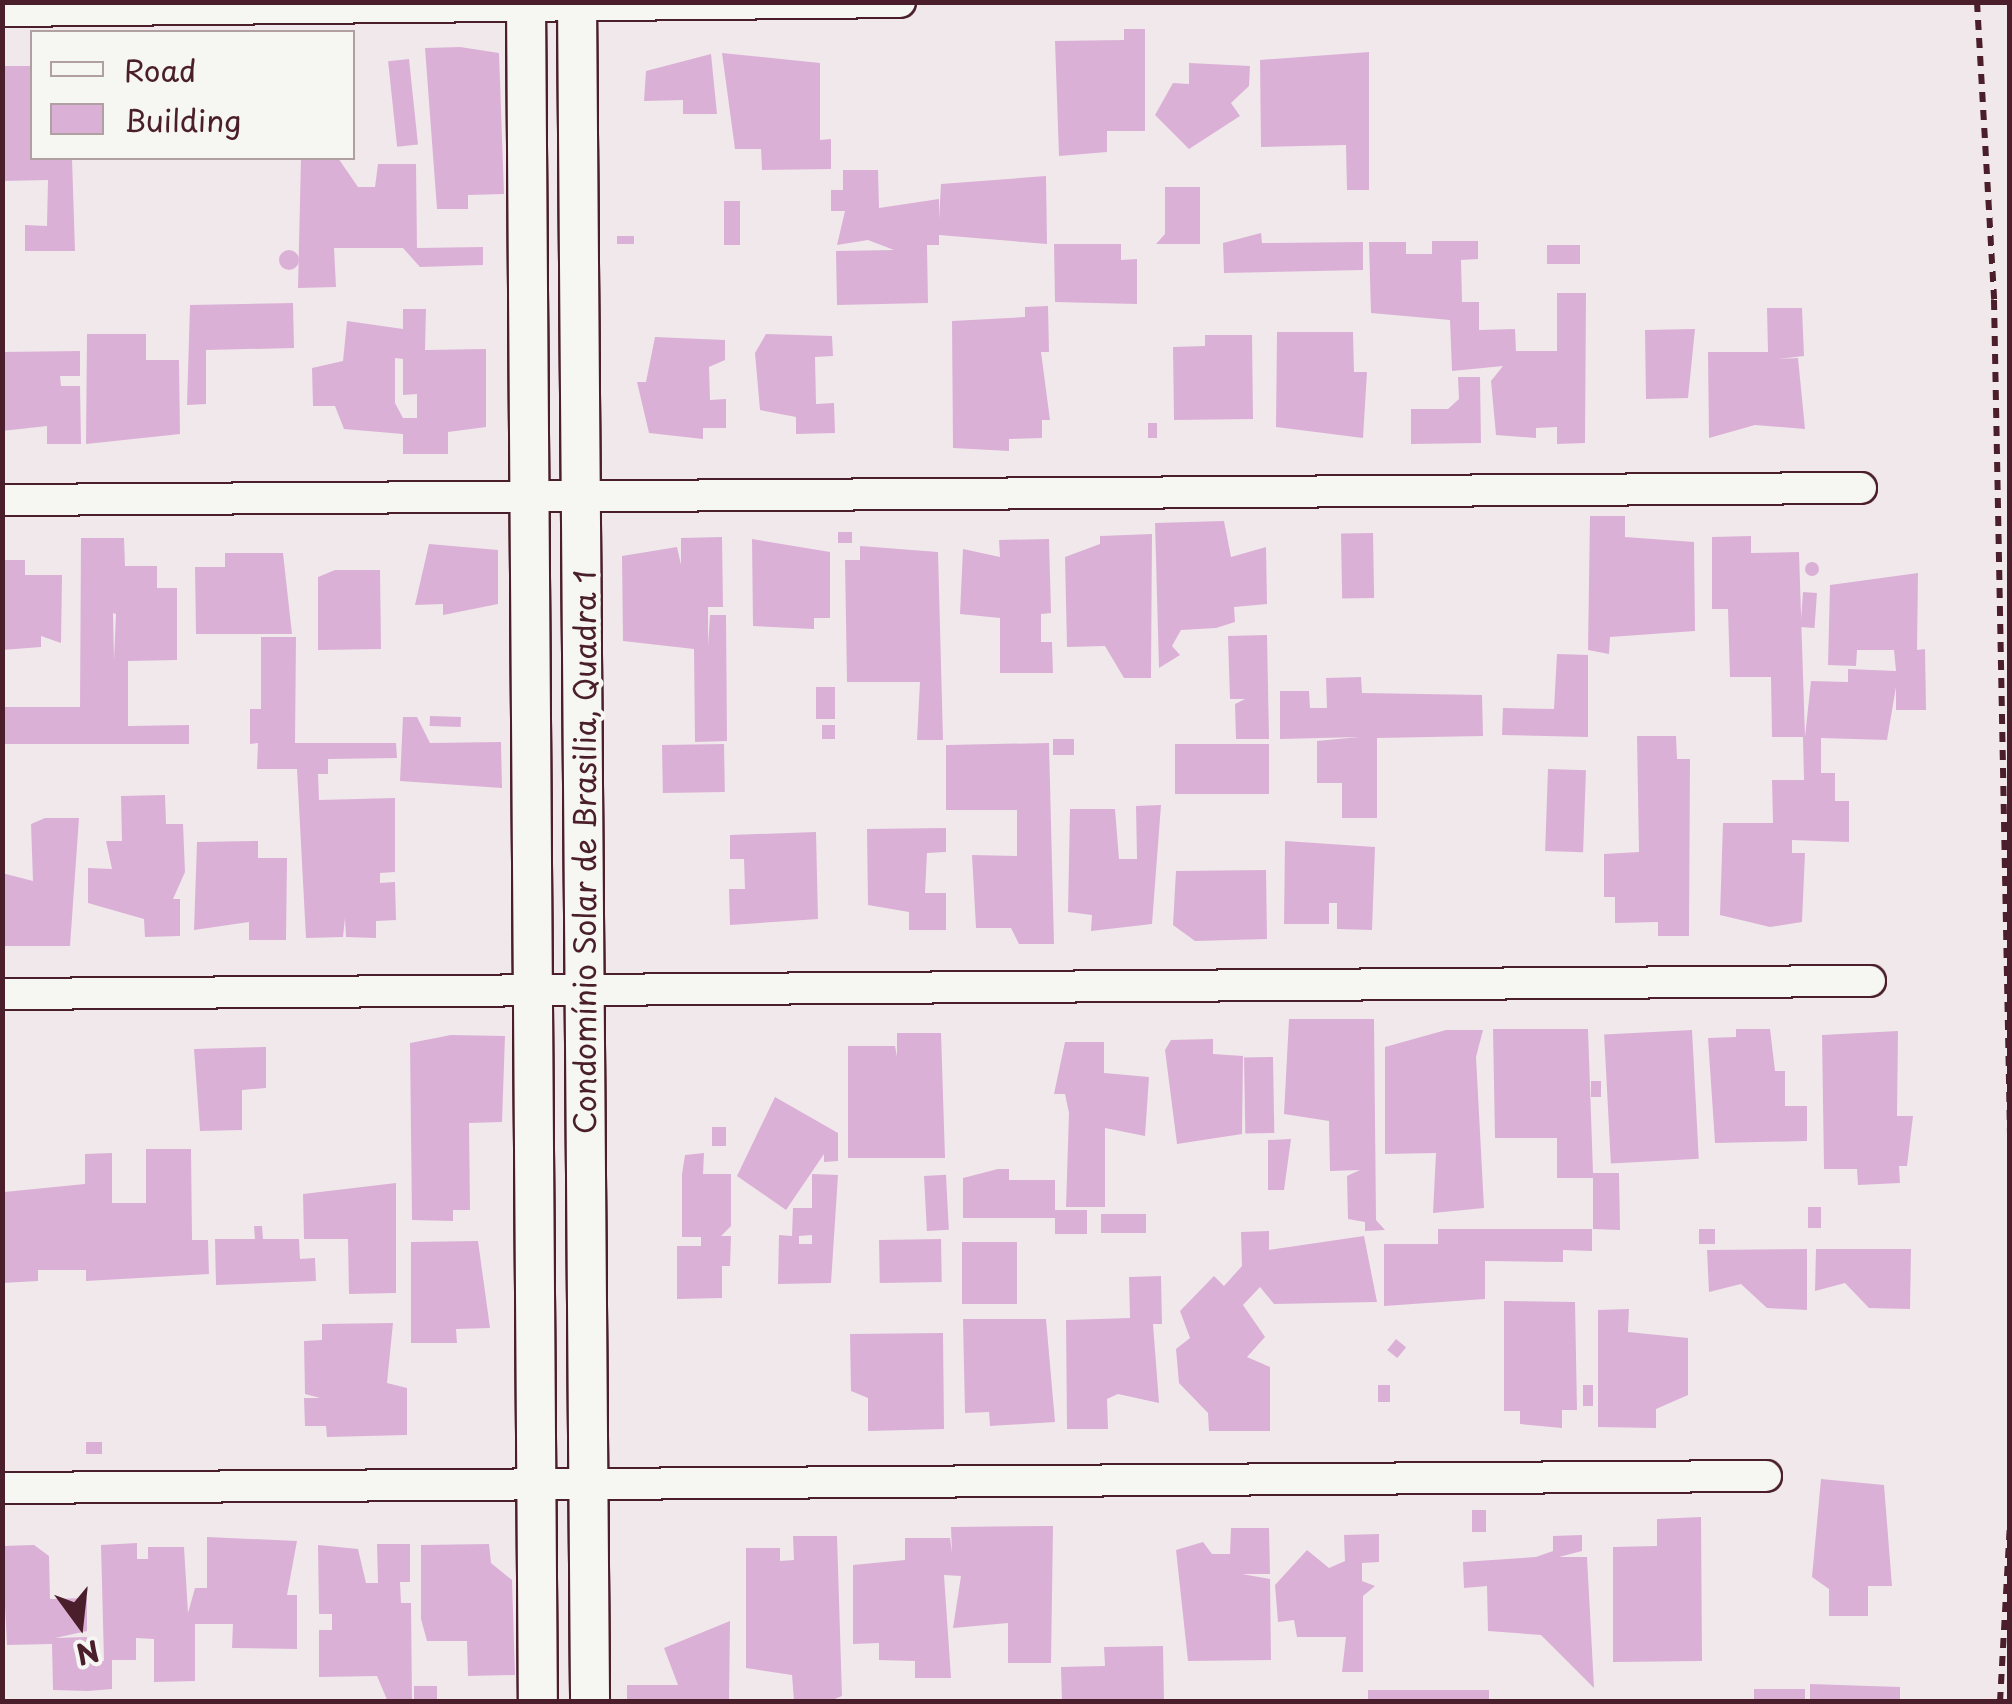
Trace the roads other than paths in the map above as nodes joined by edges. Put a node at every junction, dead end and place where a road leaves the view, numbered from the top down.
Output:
1 (900, 2) edge
2 (526, 4) edge
3 (578, 4) edge
4 (2, 11) edge
5 (1860, 488) dead end
6 (529, 496) junction
7 (581, 496) junction
8 (2, 500) edge
9 (1870, 981) dead end
10 (533, 990) junction
11 (585, 990) junction
12 (2, 994) edge
13 (1766, 1476) dead end
14 (536, 1484) junction
15 (589, 1484) junction
16 (2, 1488) edge
17 (538, 1702) edge
18 (590, 1702) edge

1 - 3 street
2 - 3 street
2 - 4 street
2 - 6 street, Condomínio Solar de Brasilia, Quadra 1
3 - 7 street, Condomínio Solar de Brasilia, Quadra 1
5 - 7 street
6 - 7 street
6 - 8 street
6 - 10 street, Condomínio Solar de Brasilia, Quadra 1
7 - 11 street, Condomínio Solar de Brasilia, Quadra 1
9 - 11 street
10 - 11 street
10 - 12 street
10 - 14 street, Condomínio Solar de Brasilia, Quadra 1
11 - 15 street, Condomínio Solar de Brasilia, Quadra 1
13 - 15 street
14 - 15 street
14 - 16 street
14 - 17 street, Condomínio Solar de Brasilia, Quadra 1
15 - 18 street, Condomínio Solar de Brasilia, Quadra 1

